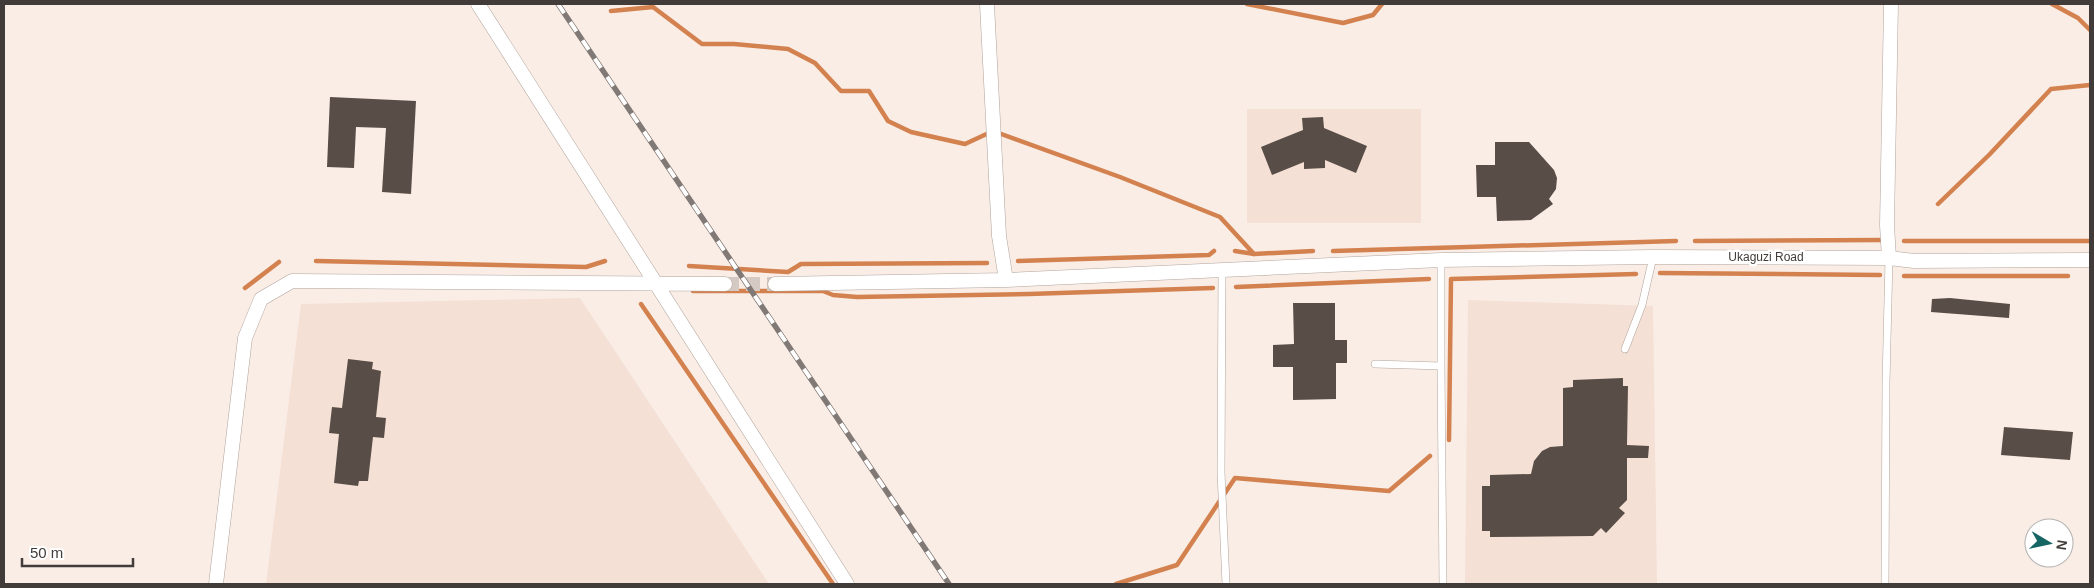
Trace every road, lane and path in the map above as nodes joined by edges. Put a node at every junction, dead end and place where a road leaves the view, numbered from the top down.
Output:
1 (478, 4) edge
2 (988, 4) edge
3 (1891, 4) edge
4 (1653, 257) junction
5 (1889, 258) junction
6 (1441, 260) junction
7 (2090, 260) edge
8 (1222, 270) junction
9 (1006, 280) junction
10 (656, 283) junction
11 (726, 284) tunnel mouth
12 (775, 284) tunnel mouth
13 (1625, 349) dead end
14 (1375, 364) dead end
15 (1440, 366) junction
16 (216, 584) edge
17 (847, 584) edge
18 (1226, 584) edge
19 (1443, 584) edge
20 (1885, 584) edge

1 - 10 street
2 - 9 street
3 - 5 street
4 - 5 street, Ukaguzi Road
4 - 6 street, Ukaguzi Road
4 - 13 lane
5 - 7 street, Ukaguzi Road
5 - 20 lane
6 - 8 street, Ukaguzi Road
6 - 15 lane
8 - 9 street, Ukaguzi Road
8 - 18 lane
9 - 12 street, Ukaguzi Road
10 - 11 street
10 - 16 street
10 - 17 street
14 - 15 lane
15 - 19 lane

